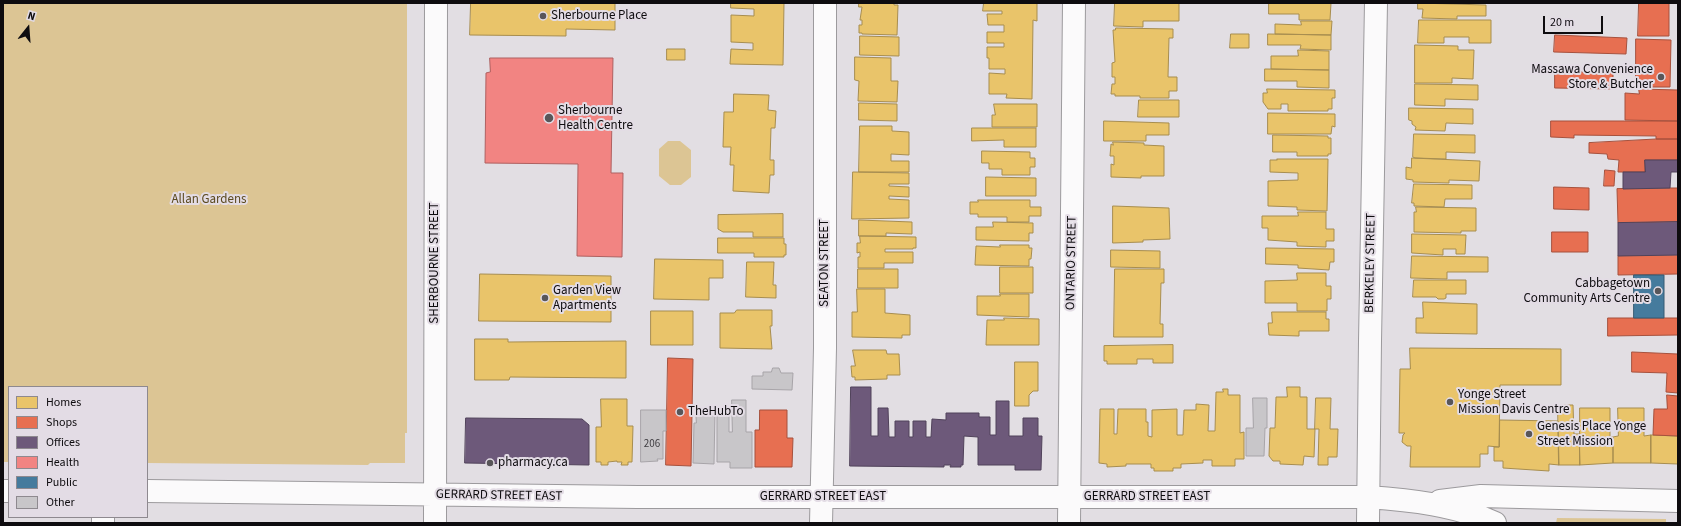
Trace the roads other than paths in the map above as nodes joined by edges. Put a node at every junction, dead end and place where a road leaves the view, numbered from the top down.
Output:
1 (436, 3) edge
2 (825, 3) edge
3 (1074, 3) edge
4 (1376, 3) edge
5 (148, 491) edge
6 (435, 495) junction
7 (821, 497) junction
8 (1070, 497) junction
9 (1368, 497) junction
10 (1678, 501) edge
11 (1426, 503) junction
12 (435, 523) edge
13 (821, 523) edge
14 (1069, 523) edge
15 (1368, 523) edge
16 (1495, 523) edge

1 - 6 street, SHERBOURNE STREET
2 - 7 street, SEATON STREET
3 - 8 street, ONTARIO STREET
4 - 9 street, BERKELEY STREET
5 - 6 street, GERRARD STREET EAST
6 - 7 street, GERRARD STREET EAST
6 - 12 street, SHERBOURNE STREET
7 - 8 street, GERRARD STREET EAST
7 - 13 street, SEATON STREET
8 - 9 street, GERRARD STREET EAST
8 - 14 street, ONTARIO STREET
9 - 11 street, GERRARD STREET EAST
9 - 15 street, BERKELEY STREET
10 - 11 street
11 - 16 street, GERRARD STREET EAST

